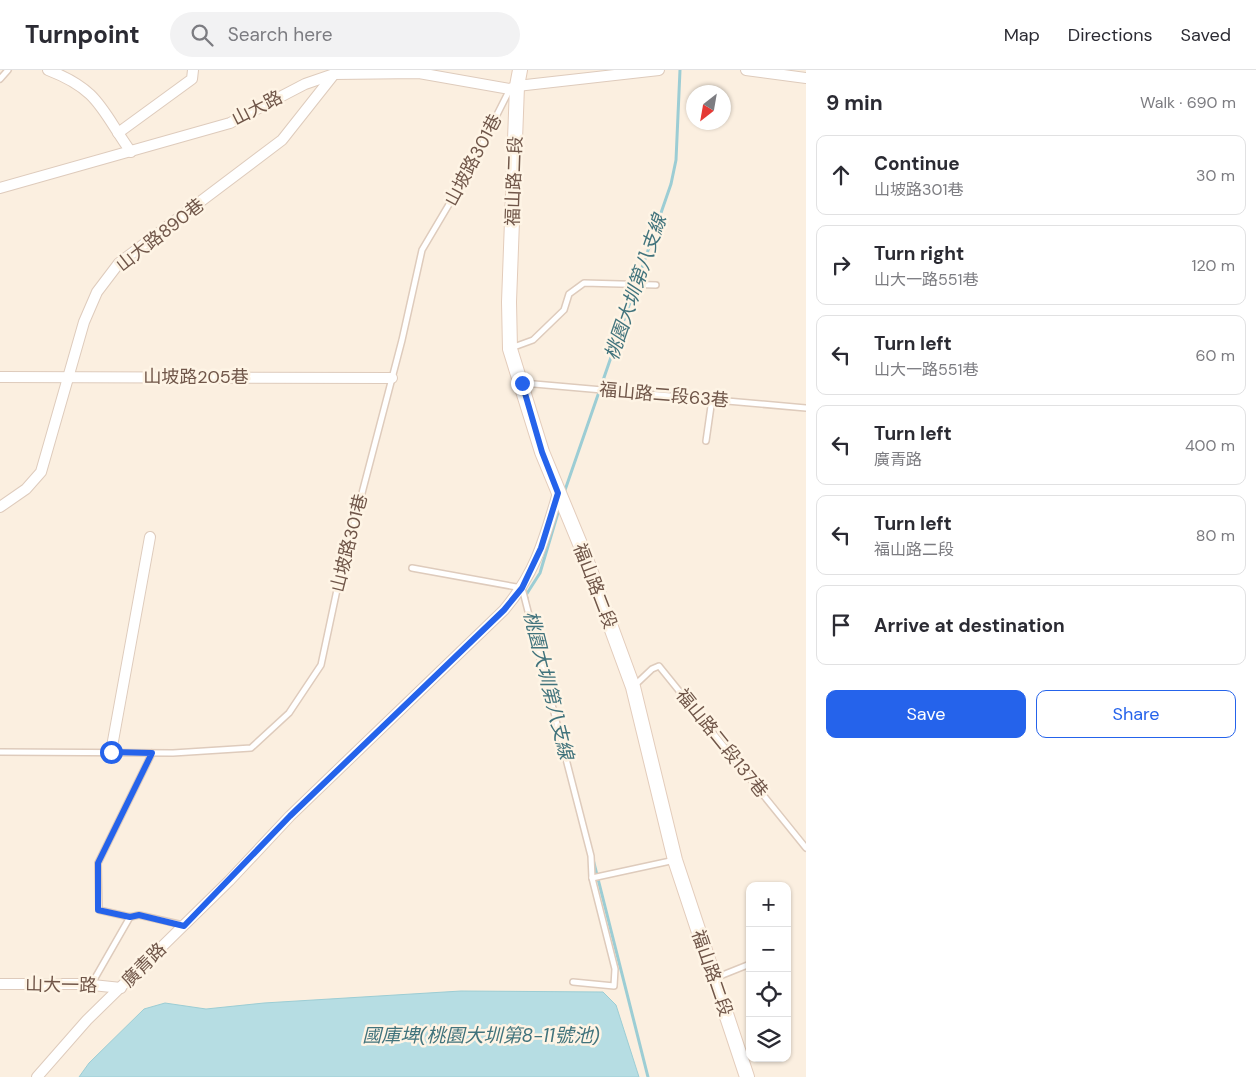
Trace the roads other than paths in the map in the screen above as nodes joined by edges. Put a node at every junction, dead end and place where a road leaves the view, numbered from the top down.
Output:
1 (8, 70) edge
2 (48, 70) edge
3 (193, 70) edge
4 (520, 70) edge
5 (658, 70) edge
6 (746, 70) edge
7 (336, 72) edge
8 (806, 78) edge
9 (0, 79) edge
10 (514, 88) junction
11 (118, 133) junction
12 (131, 152) junction
13 (0, 188) edge
14 (656, 285) dead end
15 (510, 349) junction
16 (69, 376) junction
17 (0, 377) edge
18 (392, 378) junction
19 (522, 383) junction
20 (712, 399) junction
21 (806, 408) edge
22 (706, 441) dead end
23 (558, 493) junction
24 (0, 507) edge
25 (150, 537) dead end
26 (412, 568) dead end
27 (522, 588) junction
28 (633, 687) junction
29 (0, 752) edge
30 (111, 752) junction
31 (152, 753) junction
32 (806, 848) edge
33 (675, 860) junction
34 (592, 878) junction
35 (130, 917) junction
36 (184, 926) junction
37 (746, 966) edge
38 (713, 978) junction
39 (573, 982) dead end
40 (0, 984) edge
41 (91, 985) junction
42 (121, 988) junction
43 (37, 1077) edge
44 (746, 1077) edge

1 - 9 lane
2 - 11 street
3 - 11 street
4 - 10 street, 福山路二段
5 - 10 street, 山大路
6 - 8 street
7 - 10 street, 山大路
7 - 12 street, 山大路
7 - 16 street, 山大路890巷
10 - 15 street, 福山路二段
10 - 18 lane, 山坡路301巷
11 - 12 street
12 - 13 street, 山大路
14 - 15 lane
15 - 19 street, 福山路二段
16 - 17 street, 山坡路205巷
16 - 18 street, 山坡路205巷
16 - 24 street, 山大路890巷
18 - 31 lane, 山坡路301巷
19 - 20 lane, 福山路二段63巷
19 - 23 street, 福山路二段
20 - 21 lane, 福山路二段63巷
20 - 22 lane
23 - 27 street, 廣青路
23 - 28 street, 福山路二段
25 - 30 street
26 - 27 lane
27 - 34 lane
27 - 36 street, 廣青路
28 - 32 lane, 福山路二段137巷
28 - 33 street, 福山路二段
29 - 30 lane, 山坡路301巷
30 - 31 lane, 山坡路301巷
31 - 35 lane
33 - 34 lane
33 - 38 street, 福山路二段
34 - 39 lane
35 - 36 lane
35 - 41 lane
36 - 42 street, 廣青路
37 - 38 lane
38 - 44 street, 福山路二段
40 - 41 street, 山大一路
41 - 42 street, 山大一路
42 - 43 street, 廣青路

